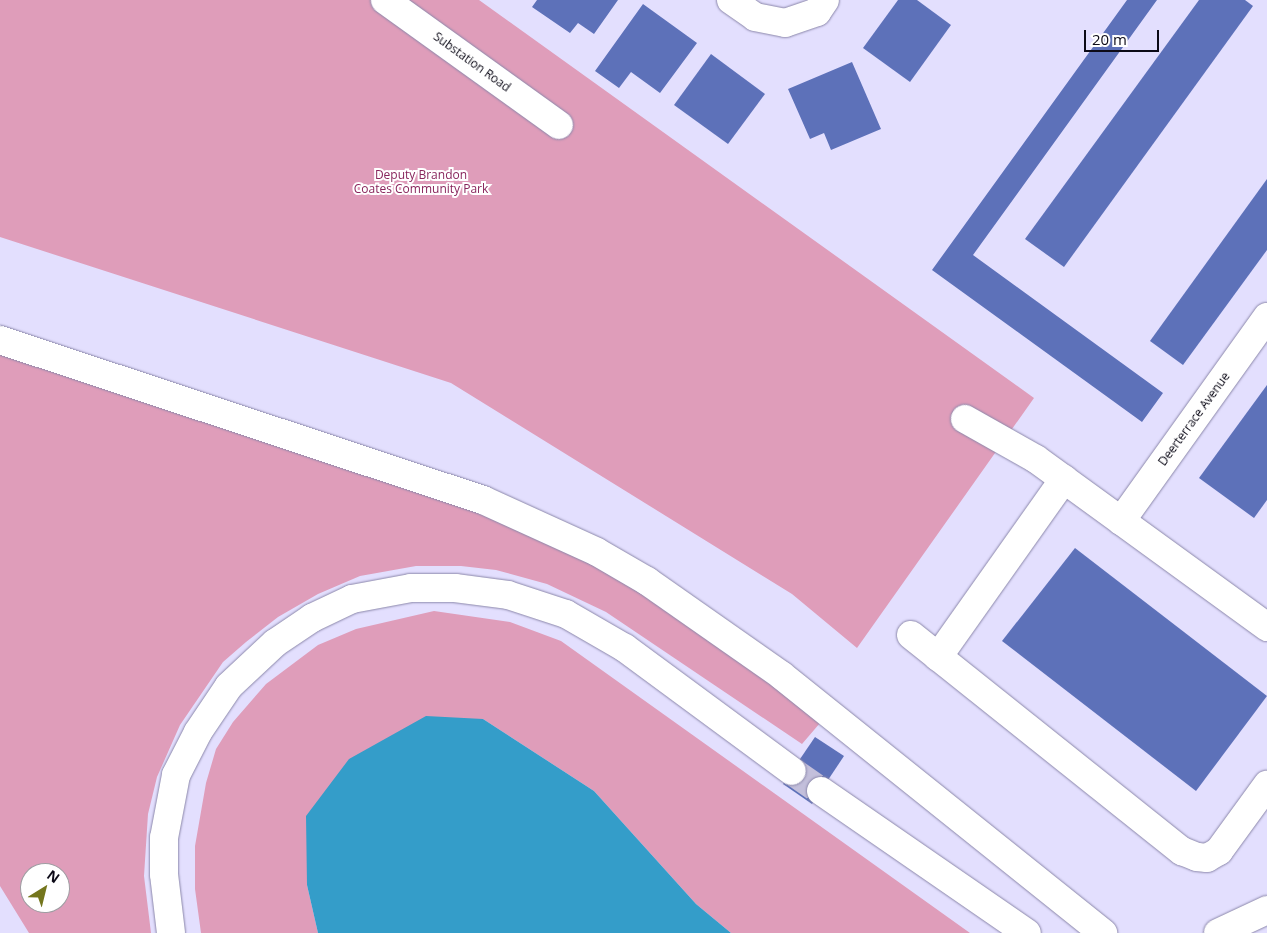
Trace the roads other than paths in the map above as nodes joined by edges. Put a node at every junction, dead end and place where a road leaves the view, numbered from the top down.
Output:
1 (385, 0) edge
2 (731, 0) edge
3 (825, 0) edge
4 (559, 125) dead end
5 (1267, 317) edge
6 (0, 340) edge
7 (965, 419) dead end
8 (1064, 479) junction
9 (1121, 521) junction
10 (1267, 627) edge
11 (911, 635) dead end
12 (938, 657) junction
13 (792, 770) tunnel mouth
14 (1267, 785) edge
15 (821, 791) tunnel mouth
16 (1267, 910) edge
17 (1103, 932) edge
18 (171, 933) edge
19 (1027, 933) edge
20 (1218, 933) edge

1 - 4 main road, Substation Road
2 - 3 main road
5 - 9 main road, Deerterrace Avenue
6 - 17 main road
7 - 8 main road
8 - 9 main road
8 - 12 main road
9 - 10 main road
11 - 12 main road
12 - 14 main road
13 - 18 main road
15 - 19 main road
16 - 20 main road

